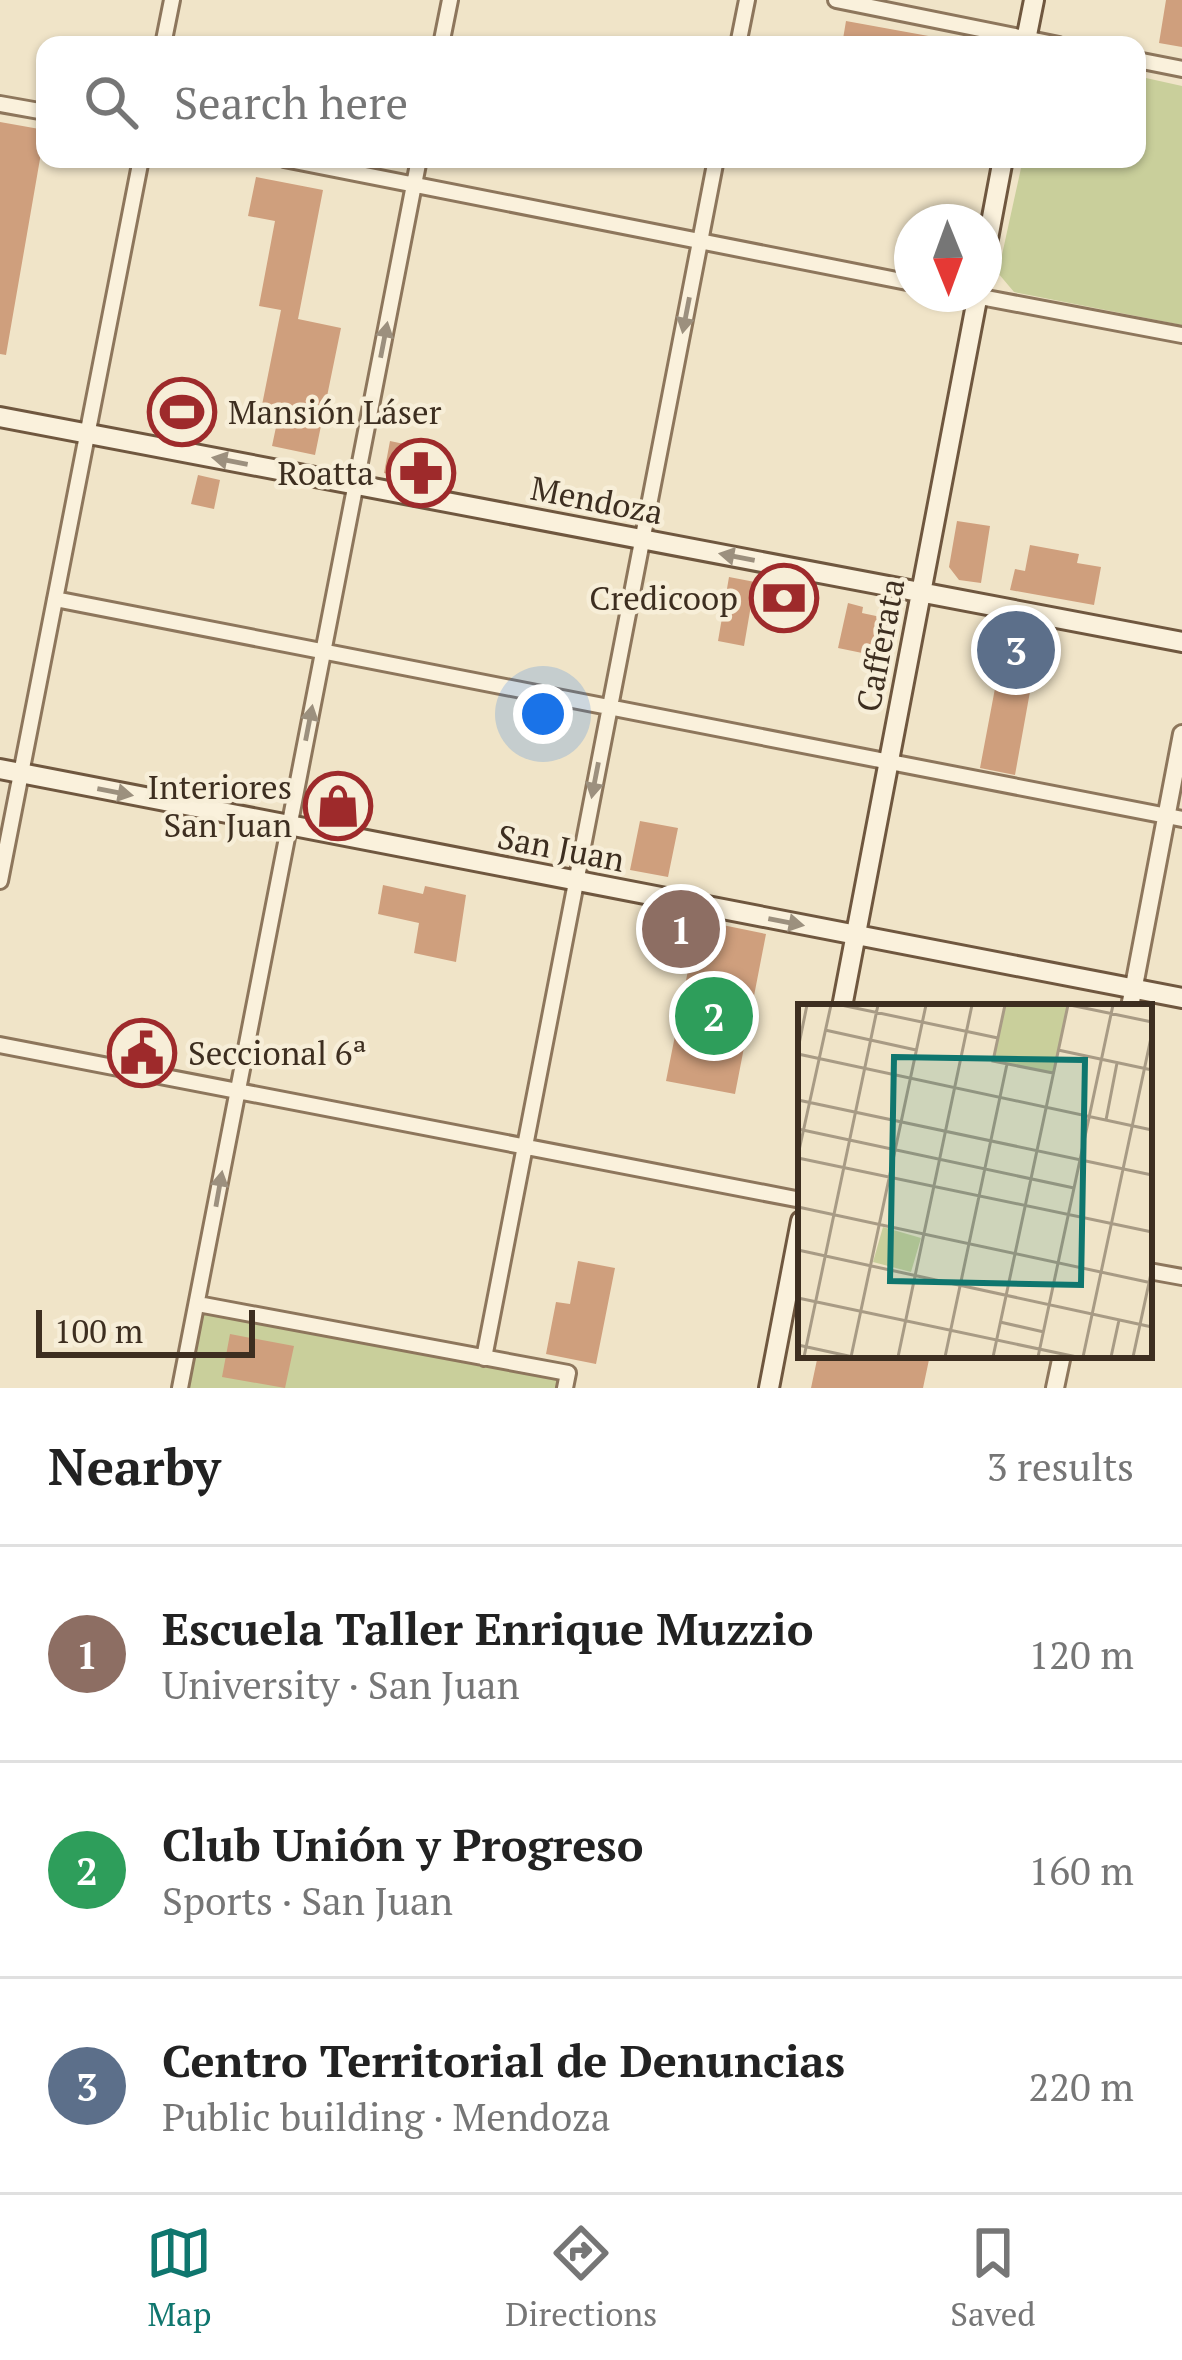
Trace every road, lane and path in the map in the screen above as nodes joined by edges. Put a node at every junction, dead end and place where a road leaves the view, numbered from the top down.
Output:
1 (172, 0) edge
2 (450, 0) edge
3 (747, 0) edge
4 (836, 0) edge
5 (1034, 0) edge
6 (165, 36) edge
7 (443, 36) edge
8 (740, 36) edge
9 (999, 36) edge
10 (1027, 36) edge
11 (1146, 62) edge
12 (1182, 69) edge
13 (0, 104) edge
14 (36, 110) edge
15 (139, 168) edge
16 (329, 168) edge
17 (417, 168) edge
18 (714, 168) edge
19 (1002, 168) edge
20 (414, 185) junction
21 (995, 204) edge
22 (700, 241) junction
23 (894, 279) edge
24 (1002, 301) edge
25 (970, 312) edge
26 (1182, 335) edge
27 (0, 417) edge
28 (87, 434) junction
29 (356, 484) junction
30 (642, 539) junction
31 (921, 592) junction
32 (55, 599) junction
33 (1182, 642) edge
34 (322, 652) junction
35 (609, 708) junction
36 (1182, 734) edge
37 (889, 762) junction
38 (0, 769) edge
39 (21, 773) junction
40 (1174, 818) edge
41 (289, 826) junction
42 (0, 881) edge
43 (577, 881) junction
44 (856, 935) junction
45 (1132, 998) edge
46 (1182, 998) edge
47 (843, 1004) edge
48 (0, 1045) edge
49 (237, 1092) junction
50 (524, 1147) junction
51 (798, 1199) edge
52 (798, 1237) edge
53 (1152, 1271) edge
54 (1182, 1277) edge
55 (198, 1304) junction
56 (484, 1358) junction
57 (1061, 1358) edge
58 (567, 1381) edge
59 (180, 1388) edge
60 (769, 1388) edge
61 (1055, 1388) edge

1 - 6 street
2 - 7 street
3 - 8 street
4 - 9 street
5 - 10 main road
11 - 12 street
13 - 14 street
15 - 28 street
16 - 20 street
17 - 20 street
18 - 22 street
19 - 21 main road
20 - 22 street
29 -> 20 street
22 - 23 street
22 -> 30 street
24 - 26 street
25 - 31 main road, Cafferata
27 - 28 main road, Mendoza
29 -> 28 main road, Mendoza
28 - 32 street
29 - 30 main road, Mendoza
29 - 34 street
31 -> 30 main road, Mendoza
30 - 35 street
31 - 33 main road, Mendoza
31 - 37 main road, Cafferata
32 - 34 street
32 - 39 street
34 - 35 street
41 -> 34 street
35 - 37 street
35 -> 43 street
36 - 40 street
37 - 40 street
37 - 44 main road, Cafferata
38 - 39 main road, San Juan
39 -> 41 main road, San Juan
39 - 42 street
40 - 45 street
41 - 43 main road, San Juan
41 - 49 street
43 -> 44 main road, San Juan
43 - 50 street
44 - 45 main road, San Juan
44 - 47 main road, Cafferata
45 - 46 main road, San Juan
48 - 49 street
49 - 50 street
55 -> 49 street
50 - 51 street
50 - 56 street
52 - 60 main road
53 - 54 street
55 - 56 street
55 - 59 street
56 - 58 street
57 - 61 street

